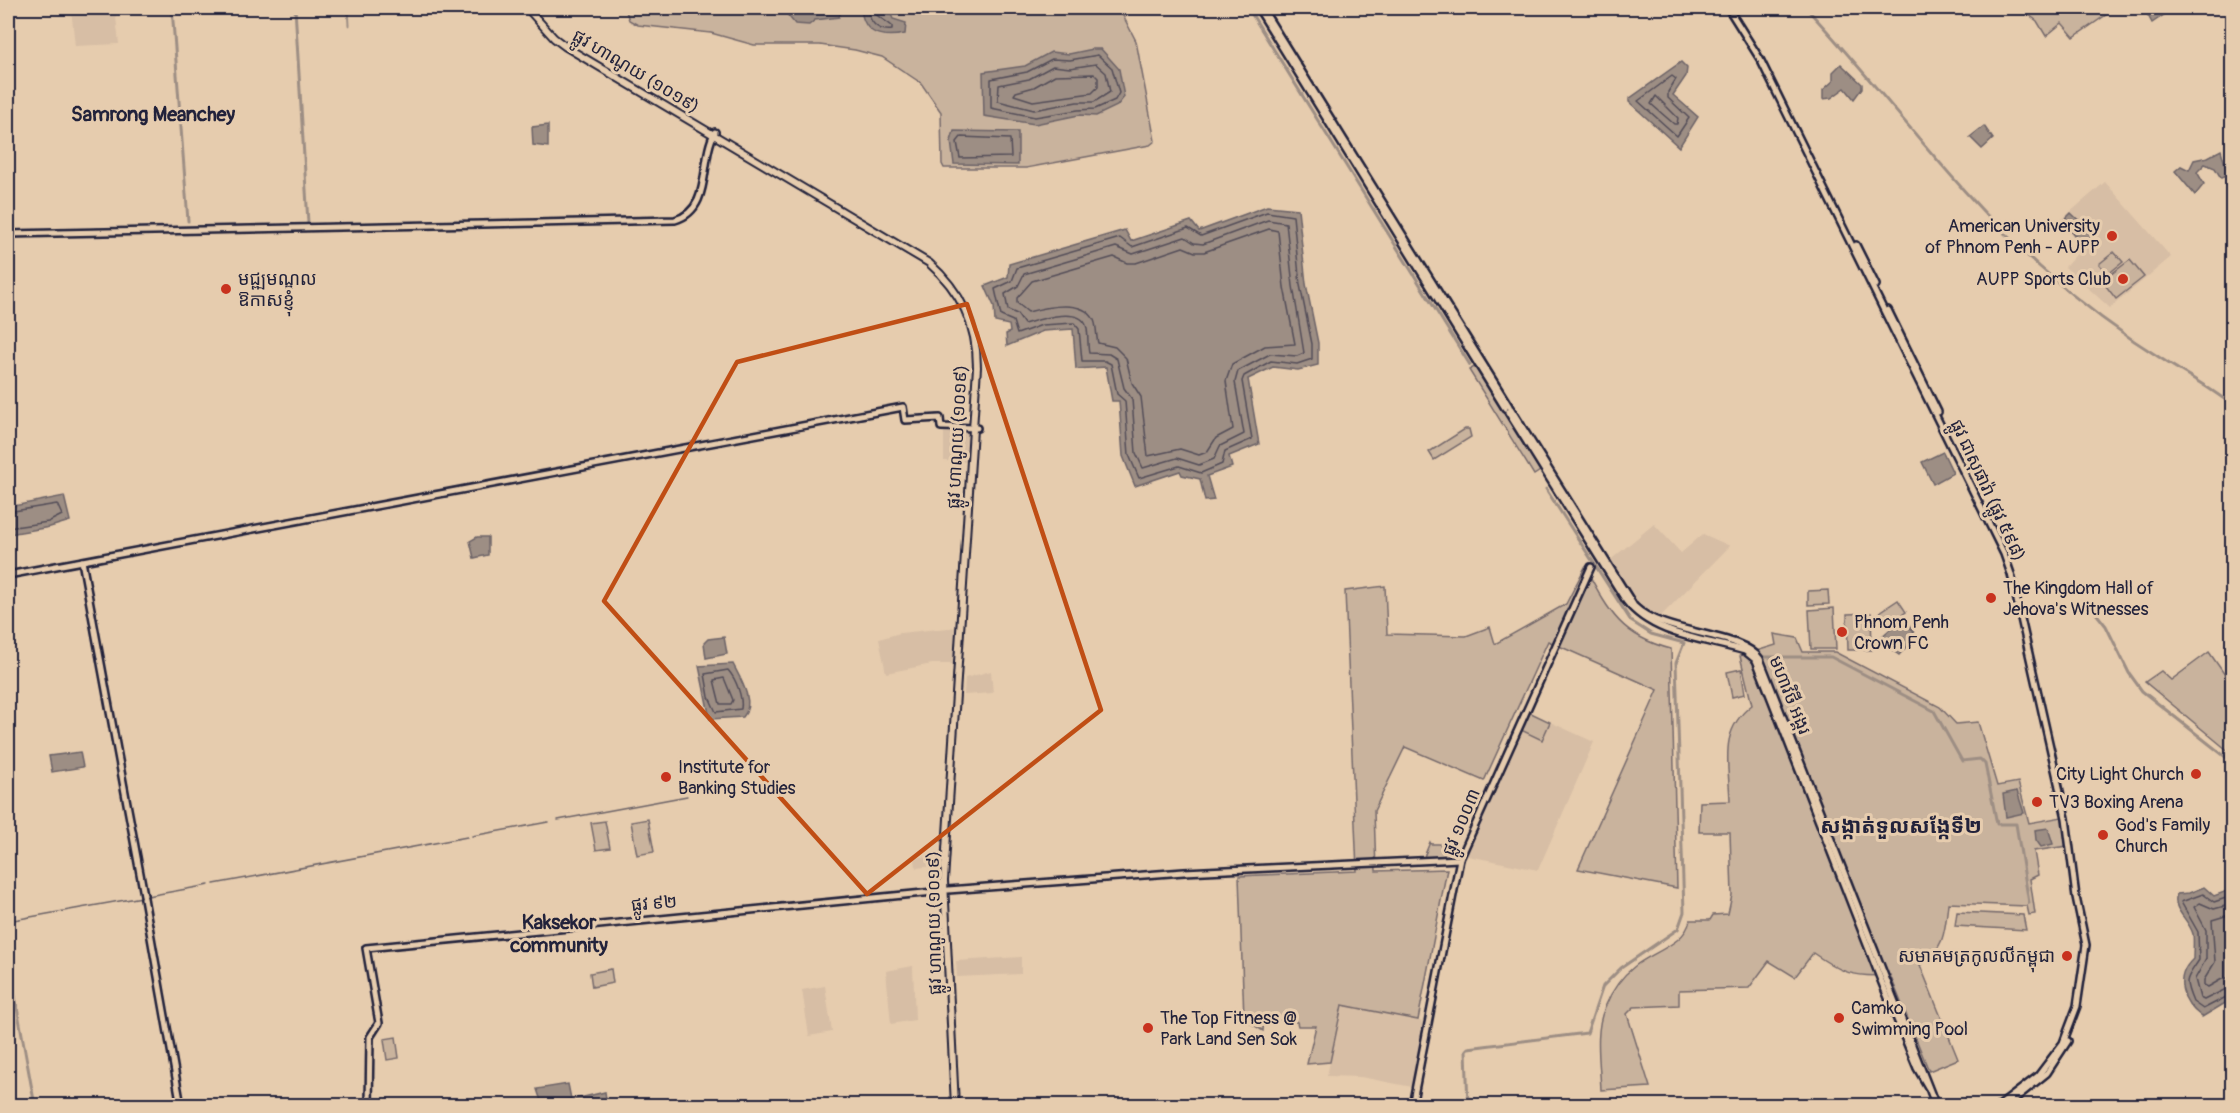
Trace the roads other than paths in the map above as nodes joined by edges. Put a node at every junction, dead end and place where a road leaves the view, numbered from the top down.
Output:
1 (526, 8) edge
2 (531, 8) edge
3 (1258, 8) edge
4 (1262, 8) edge
5 (1730, 8) edge
6 (714, 134) junction
7 (8, 234) edge
8 (1417, 261) junction
9 (975, 428) junction
10 (82, 561) junction
11 (1591, 567) dead end
12 (8, 574) edge
13 (2063, 797) junction
14 (1460, 859) junction
15 (946, 891) junction
16 (182, 1106) edge
17 (369, 1106) edge
18 (957, 1106) edge
19 (1412, 1106) edge
20 (1936, 1106) edge
21 (1999, 1106) edge
22 (2006, 1106) edge

1 - 6 main road, ផ្លូវ ហាណូយ (១០១៩)
2 - 6 main road, ផ្លូវ ហាណូយ (១០១៩)
3 - 8 main road
4 - 8 main road
5 - 13 main road, ផ្លូវ ជាសុផារ៉ា (ផ្លូវ ៥៩៨)
6 - 7 main road
6 - 9 main road, ផ្លូវ ហាណូយ (១០១៩)
8 - 20 main road, មហាវិថី អង្គរ
9 - 10 main road
9 - 15 main road, ផ្លូវ ហាណូយ (១០១៩)
10 - 12 main road
10 - 16 main road
11 - 14 main road, ផ្លូវ ១០០៣
13 - 21 main road, ផ្លូវ ជាសុផារ៉ា (ផ្លូវ ៥៩៨)
13 - 22 main road, ផ្លូវ ជាសុផារ៉ា (ផ្លូវ ៥៩៨)
14 - 15 main road, ផ្លូវ ៩២
14 - 19 main road, ផ្លូវ ១០០៣
15 - 17 main road, ផ្លូវ ៩២
15 - 18 main road, ផ្លូវ ហាណូយ (១០១៩)

